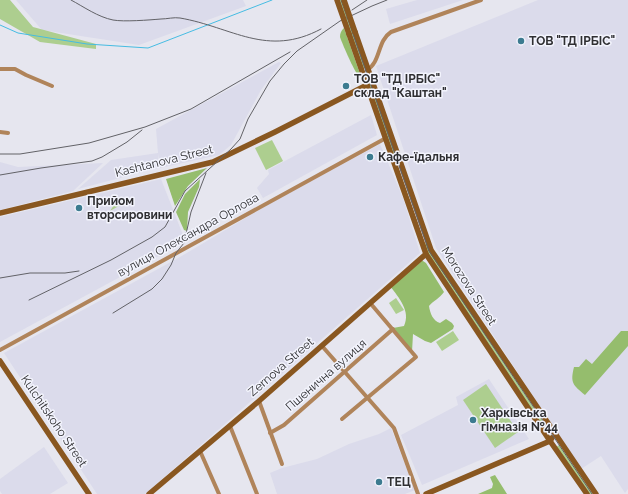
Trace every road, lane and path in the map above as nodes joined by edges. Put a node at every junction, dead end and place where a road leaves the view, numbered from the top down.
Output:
1 (337, 0) edge
2 (344, 0) edge
3 (482, 0) edge
4 (352, 33) junction
5 (369, 69) junction
6 (0, 70) edge
7 (362, 72) junction
8 (367, 85) junction
9 (52, 86) dead end
10 (0, 132) edge
11 (8, 133) dead end
12 (386, 138) junction
13 (402, 162) junction
14 (395, 165) junction
15 (0, 213) edge
16 (428, 240) junction
17 (421, 242) junction
18 (426, 254) junction
19 (371, 304) junction
20 (392, 329) junction
21 (322, 346) junction
22 (0, 350) edge
23 (0, 361) edge
24 (344, 372) junction
25 (368, 399) junction
26 (259, 401) junction
27 (342, 419) dead end
28 (230, 426) junction
29 (270, 433) junction
30 (555, 435) junction
31 (550, 441) junction
32 (200, 451) junction
33 (282, 464) dead end
34 (89, 494) edge
35 (149, 494) edge
36 (218, 494) edge
37 (257, 494) edge
38 (418, 494) edge
39 (426, 494) edge
40 (587, 494) edge
41 (596, 494) edge

1 - 4 main road, Morozova Street, bridge
2 - 4 main road, Morozova Street, bridge
3 - 5 street
4 - 5 main road, Morozova Street
4 - 7 main road, Morozova Street
5 - 7 street
5 - 13 main road, Morozova Street
6 - 9 street
7 - 8 main road, Morozova Street
8 - 12 main road, Morozova Street
8 - 15 main road, Kashtanova Street
10 - 11 street
12 - 14 main road, Morozova Street
12 - 22 street, вулиця Олександра Орлова
13 - 14 main road
13 - 16 main road, Morozova Street
14 - 17 main road, Morozova Street
16 - 17 main road
16 - 30 main road, Morozova Street
17 - 18 main road, Morozova Street
18 - 19 main road, Zernova Street
18 - 31 main road, Morozova Street
19 - 20 street
19 - 21 main road, Zernova Street
20 - 24 street, Пшенична вулиця
20 - 25 street
21 - 24 street
21 - 26 main road, Zernova Street
23 - 34 main road, Kulchitskoho Street
24 - 25 street
24 - 29 street, Пшенична вулиця
25 - 27 street
25 - 38 street
26 - 28 main road, Zernova Street
26 - 29 street
28 - 32 main road, Zernova Street
28 - 37 street
29 - 33 street
30 - 31 main road
30 - 41 main road, Morozova Street
31 - 39 main road
31 - 40 main road, Morozova Street
32 - 35 main road, Zernova Street
32 - 36 street

